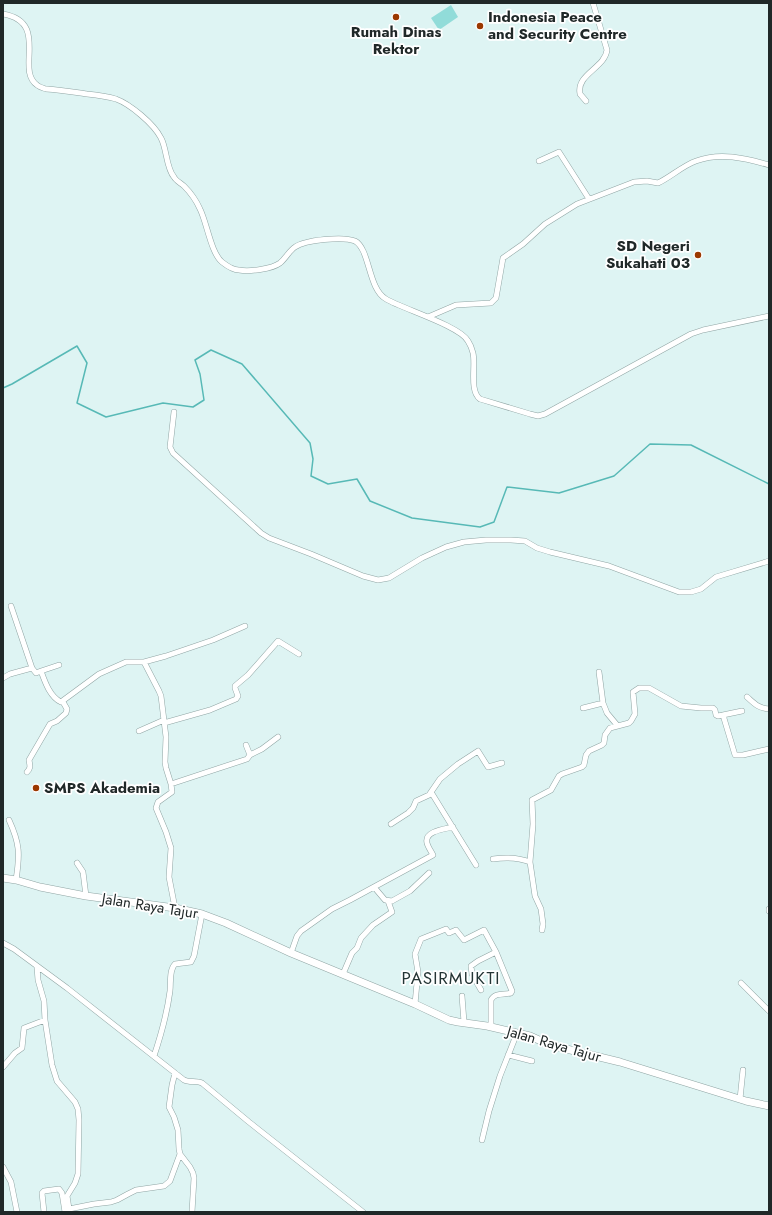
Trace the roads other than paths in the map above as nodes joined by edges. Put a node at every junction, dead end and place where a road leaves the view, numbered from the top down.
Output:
1 (593, 3) edge
2 (3, 14) edge
3 (586, 102) dead end
4 (539, 161) dead end
5 (769, 165) edge
6 (589, 199) junction
7 (769, 316) edge
8 (428, 317) junction
9 (174, 412) dead end
10 (769, 561) edge
11 (11, 606) dead end
12 (245, 626) dead end
13 (299, 654) dead end
14 (144, 662) junction
15 (59, 665) dead end
16 (32, 668) junction
17 (42, 671) junction
18 (599, 672) dead end
19 (3, 678) edge
20 (746, 697) dead end
21 (63, 702) junction
22 (603, 703) junction
23 (583, 708) dead end
24 (769, 709) edge
25 (742, 711) dead end
26 (723, 715) junction
27 (164, 722) junction
28 (617, 725) junction
29 (139, 731) dead end
30 (278, 737) dead end
31 (246, 745) dead end
32 (769, 749) edge
33 (250, 755) junction
34 (502, 762) dead end
35 (27, 772) dead end
36 (171, 784) junction
37 (431, 792) junction
38 (9, 820) dead end
39 (391, 824) dead end
40 (453, 827) junction
41 (493, 859) dead end
42 (530, 862) junction
43 (77, 863) dead end
44 (476, 865) dead end
45 (429, 873) dead end
46 (3, 878) edge
47 (16, 880) junction
48 (374, 887) junction
49 (86, 896) junction
50 (388, 901) junction
51 (175, 908) junction
52 (202, 914) junction
53 (542, 930) dead end
54 (3, 943) edge
55 (496, 952) junction
56 (291, 953) junction
57 (37, 966) junction
58 (343, 974) junction
59 (740, 983) dead end
60 (481, 990) dead end
61 (462, 996) dead end
62 (415, 1004) junction
63 (769, 1010) edge
64 (45, 1020) junction
65 (464, 1022) junction
66 (491, 1026) junction
67 (517, 1033) junction
68 (508, 1055) junction
69 (154, 1056) junction
70 (532, 1061) dead end
71 (3, 1067) edge
72 (743, 1070) dead end
73 (175, 1073) junction
74 (740, 1099) junction
75 (769, 1106) edge
76 (482, 1140) dead end
77 (180, 1154) junction
78 (3, 1167) edge
79 (16, 1212) edge
80 (44, 1212) edge
81 (65, 1212) edge
82 (192, 1212) edge
83 (363, 1212) edge

1 - 3 street
2 - 8 street
4 - 6 street
5 - 6 street
6 - 8 street
7 - 8 street
9 - 10 street
11 - 16 street
12 - 14 street
13 - 27 street
14 - 21 street
14 - 27 street
15 - 17 street
16 - 17 street
16 - 19 street
17 - 21 street
18 - 22 street
20 - 24 street
21 - 35 street
22 - 23 street
22 - 28 street
25 - 26 street
26 - 28 street
26 - 32 street
27 - 29 street
27 - 36 street
28 - 42 street
30 - 33 street
31 - 33 street
33 - 36 street
34 - 37 street
36 - 51 street
37 - 39 street
37 - 40 street
38 - 47 street
40 - 44 street
40 - 48 street
41 - 42 street
42 - 53 street
43 - 49 street
45 - 50 street
46 - 47 main road, Jalan Raya Tajur
47 - 49 main road, Jalan Raya Tajur
48 - 50 street
48 - 56 street
49 - 51 main road, Jalan Raya Tajur
50 - 58 street
51 - 52 main road, Jalan Raya Tajur
52 - 56 main road, Jalan Raya Tajur
52 - 69 street
54 - 57 street
55 - 60 street
55 - 62 street
55 - 66 street
56 - 58 main road, Jalan Raya Tajur
57 - 64 street
57 - 69 street
58 - 62 main road, Jalan Raya Tajur
59 - 63 street
61 - 65 street
62 - 65 main road, Jalan Raya Tajur
64 - 71 street
64 - 77 street
65 - 66 main road, Jalan Raya Tajur
66 - 67 main road, Jalan Raya Tajur
67 - 68 street
67 - 74 main road, Jalan Raya Tajur
68 - 70 street
68 - 76 street
69 - 73 street
72 - 74 street
73 - 77 street
73 - 83 street
74 - 75 main road, Jalan Raya Tajur
77 - 82 street
78 - 79 street
80 - 81 street

